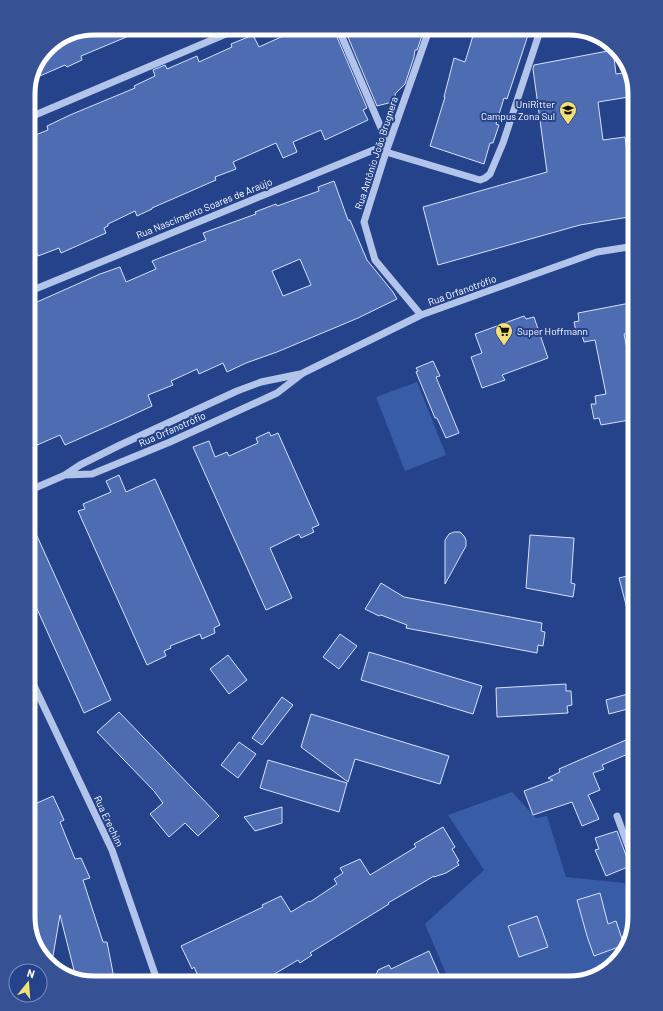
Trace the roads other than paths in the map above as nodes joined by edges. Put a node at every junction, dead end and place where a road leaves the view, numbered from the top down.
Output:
1 (224, 35) edge
2 (341, 35) edge
3 (427, 35) edge
4 (539, 35) edge
5 (35, 115) edge
6 (388, 144) junction
7 (386, 152) junction
8 (628, 247) edge
9 (35, 289) edge
10 (421, 315) junction
11 (303, 373) junction
12 (65, 475) junction
13 (35, 488) edge
14 (35, 688) edge
15 (617, 816) dead end
16 (628, 846) edge
17 (156, 976) edge

1 - 5 street
2 - 6 street
3 - 6 street, Rua Antônio João Brugnera
4 - 7 street
6 - 7 street, Rua Antônio João Brugnera
6 - 9 street, Rua Nascimento Soares de Araújo
7 - 10 street, Rua Antônio João Brugnera
8 - 10 street, Rua Orfanotrófio
10 - 11 street, Rua Orfanotrófio
11 - 12 street, Rua Orfanotrófio
11 - 12 street, Rua Orfanotrófio
12 - 13 street, Rua Orfanotrófio
14 - 17 street, Rua Erechim
15 - 16 street

